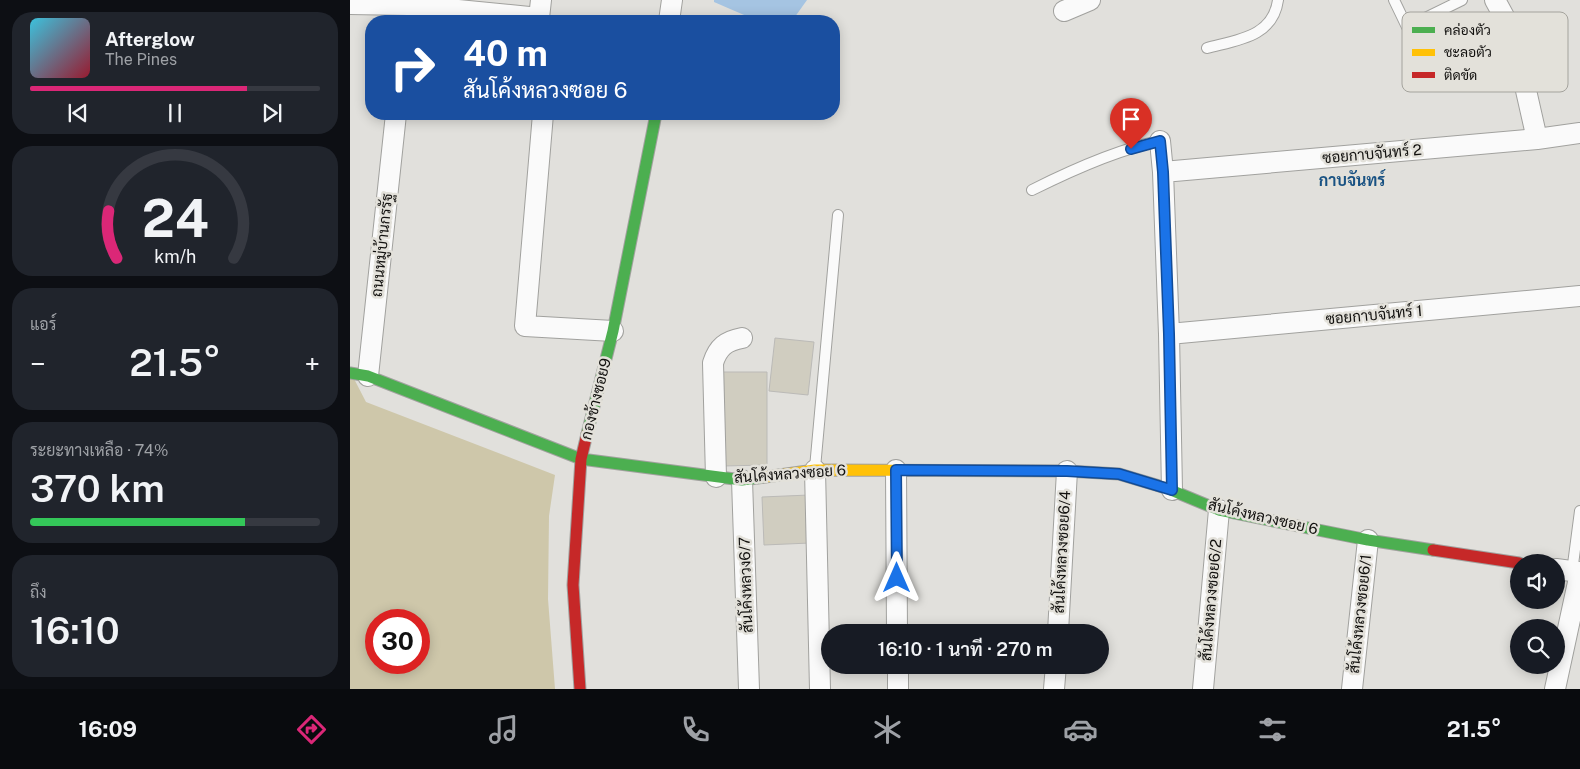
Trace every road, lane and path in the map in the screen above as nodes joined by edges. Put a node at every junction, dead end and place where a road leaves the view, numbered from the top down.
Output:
1 (541, 0) edge
2 (672, 0) edge
3 (1090, 0) edge
4 (1278, 0) edge
5 (1394, 0) edge
6 (1462, 0) edge
7 (1495, 0) edge
8 (350, 4) edge
9 (407, 9) edge
10 (1064, 11) dead end
11 (1438, 12) edge
12 (1502, 12) edge
13 (495, 15) edge
14 (539, 15) edge
15 (670, 15) edge
16 (1402, 17) edge
17 (1207, 48) dead end
18 (1526, 92) edge
19 (395, 120) edge
20 (542, 120) edge
21 (655, 120) edge
22 (1580, 133) edge
23 (1537, 139) junction
24 (1160, 141) joint
25 (1163, 172) junction
26 (1032, 190) dead end
27 (838, 215) dead end
28 (1580, 296) edge
29 (614, 331) junction
30 (1169, 334) junction
31 (742, 338) dead end
32 (359, 374) edge
33 (581, 459) junction
34 (815, 470) junction
35 (896, 470) junction
36 (1067, 471) junction
37 (716, 477) junction
38 (742, 480) junction
39 (1172, 490) junction
40 (1219, 510) junction
41 (1580, 511) edge
42 (1368, 540) junction
43 (1510, 562) edge
44 (1572, 571) edge
45 (897, 624) edge
46 (1058, 624) edge
47 (898, 674) edge
48 (1055, 674) edge
49 (580, 689) edge
50 (749, 689) edge
51 (820, 689) edge
52 (898, 689) edge
53 (1054, 689) edge
54 (1203, 689) edge
55 (1352, 689) edge
56 (1555, 689) edge

1 - 14 street
2 - 15 street
3 - 10 street
4 - 17 lane
5 - 16 lane
6 - 11 lane
7 - 12 street
8 - 9 street
9 - 13 street
18 - 23 street
19 - 32 street, ถนนหมู่บ้านกรรัฐ
20 - 29 street
21 - 29 street, กองช้างซอย9
22 - 23 street, ซอยกาบจันทร์ 2
23 - 25 street, ซอยกาบจันทร์ 2
24 - 25 street
24 - 26 lane
25 - 30 street
27 - 34 lane
28 - 30 street, ซอยกาบจันทร์ 1
29 - 33 street, กองช้างซอย9
30 - 39 street
31 - 37 street
32 - 33 street, สันโค้งหลวงซอย 6
33 - 37 street, สันโค้งหลวงซอย 6
33 - 49 street, กองช้างซอย9
34 - 35 street, สันโค้งหลวงซอย 6
34 - 38 street, สันโค้งหลวงซอย 6
34 - 51 street
35 - 36 street, สันโค้งหลวงซอย 6
35 - 45 street
36 - 39 street, สันโค้งหลวงซอย 6
36 - 46 street, สันโค้งหลวงซอย6/4
37 - 38 street, สันโค้งหลวงซอย 6
38 - 50 street, สันโค้งหลวง6/7
39 - 40 street, สันโค้งหลวงซอย 6
40 - 42 street, สันโค้งหลวงซอย 6
40 - 54 street, สันโค้งหลวงซอย6/2
41 - 44 lane
42 - 43 street, สันโค้งหลวงซอย 6
42 - 55 street, สันโค้งหลวงซอย6/1
44 - 56 street
47 - 52 street
48 - 53 street

